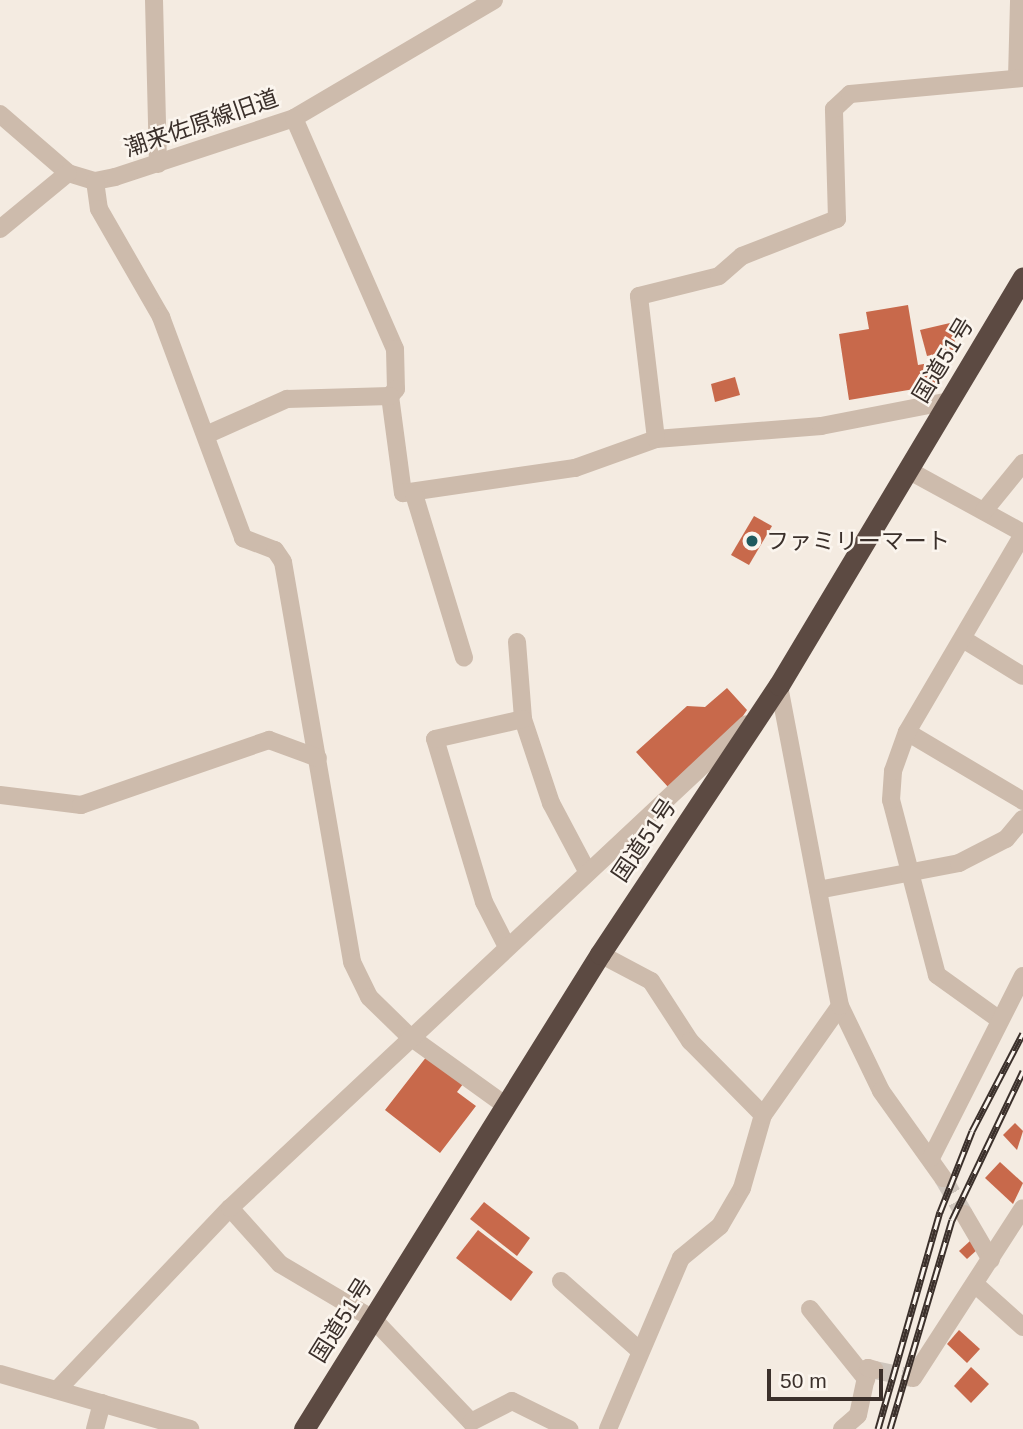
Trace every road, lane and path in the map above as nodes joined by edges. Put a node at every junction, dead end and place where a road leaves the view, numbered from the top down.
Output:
1 (154, 0) edge
2 (494, 0) edge
3 (1019, 0) edge
4 (1020, 78) edge
5 (0, 114) edge
6 (294, 118) junction
7 (158, 164) junction
8 (68, 173) junction
9 (95, 181) junction
10 (0, 229) edge
11 (1023, 276) edge
12 (390, 396) junction
13 (950, 401) junction
14 (206, 435) junction
15 (656, 439) junction
16 (1023, 463) edge
17 (908, 470) junction
18 (414, 494) junction
19 (984, 511) junction
20 (1023, 534) edge
21 (963, 639) junction
22 (517, 642) dead end
23 (464, 658) dead end
24 (1023, 676) edge
25 (779, 685) junction
26 (761, 712) junction
27 (523, 719) junction
28 (907, 732) junction
29 (318, 758) junction
30 (0, 795) edge
31 (1023, 801) edge
32 (1023, 819) edge
33 (586, 869) junction
34 (910, 876) junction
35 (818, 890) junction
36 (506, 944) junction
37 (600, 954) junction
38 (1023, 976) edge
39 (840, 1006) junction
40 (997, 1018) junction
41 (409, 1036) junction
42 (505, 1105) junction
43 (763, 1115) junction
44 (930, 1158) junction
45 (943, 1178) tunnel mouth
46 (230, 1208) junction
47 (964, 1214) tunnel mouth
48 (1021, 1215) edge
49 (991, 1260) junction
50 (561, 1281) dead end
51 (976, 1285) junction
52 (810, 1309) dead end
53 (373, 1319) junction
54 (1023, 1327) edge
55 (640, 1351) junction
56 (0, 1374) edge
57 (913, 1378) dead end
58 (57, 1390) junction
59 (102, 1403) junction
60 (94, 1429) edge
61 (190, 1429) edge
62 (304, 1429) edge
63 (569, 1429) edge
64 (608, 1429) edge
65 (842, 1429) edge

1 - 7 street
2 - 6 street, 潮来佐原線旧道
3 - 4 street
4 - 15 street
5 - 8 street
6 - 7 street, 潮来佐原線旧道
6 - 12 street
7 - 9 street, 潮来佐原線旧道
8 - 9 street
8 - 10 street
9 - 14 street
11 - 13 highway, 国道51号
12 - 14 street
12 - 18 street
13 - 15 street
13 - 17 highway, 国道51号
14 - 29 street
15 - 18 street
16 - 19 street
17 - 19 street
17 - 25 highway, 国道51号
18 - 23 street
19 - 20 street
20 - 21 street
21 - 24 street
21 - 28 street
22 - 27 street
25 - 26 highway, 国道51号
25 - 35 street
26 - 33 street
26 - 37 highway, 国道51号
27 - 33 street
27 - 36 street
28 - 31 street
28 - 34 street
29 - 30 street
29 - 41 street
32 - 34 street
33 - 36 street
34 - 35 street
34 - 40 street
35 - 39 street
36 - 41 street
37 - 42 highway, 国道51号
37 - 43 street
38 - 40 street
39 - 43 street
39 - 44 street
40 - 44 street
41 - 42 street
41 - 46 street
42 - 53 highway, 国道51号
43 - 55 street
44 - 45 street
46 - 53 street
46 - 58 street
47 - 49 street
48 - 49 street
49 - 51 street
50 - 55 street
51 - 54 street
51 - 57 street
52 - 65 street
53 - 62 highway, 国道51号
53 - 63 street
55 - 64 street
56 - 58 street
58 - 59 street
59 - 60 street
59 - 61 street

